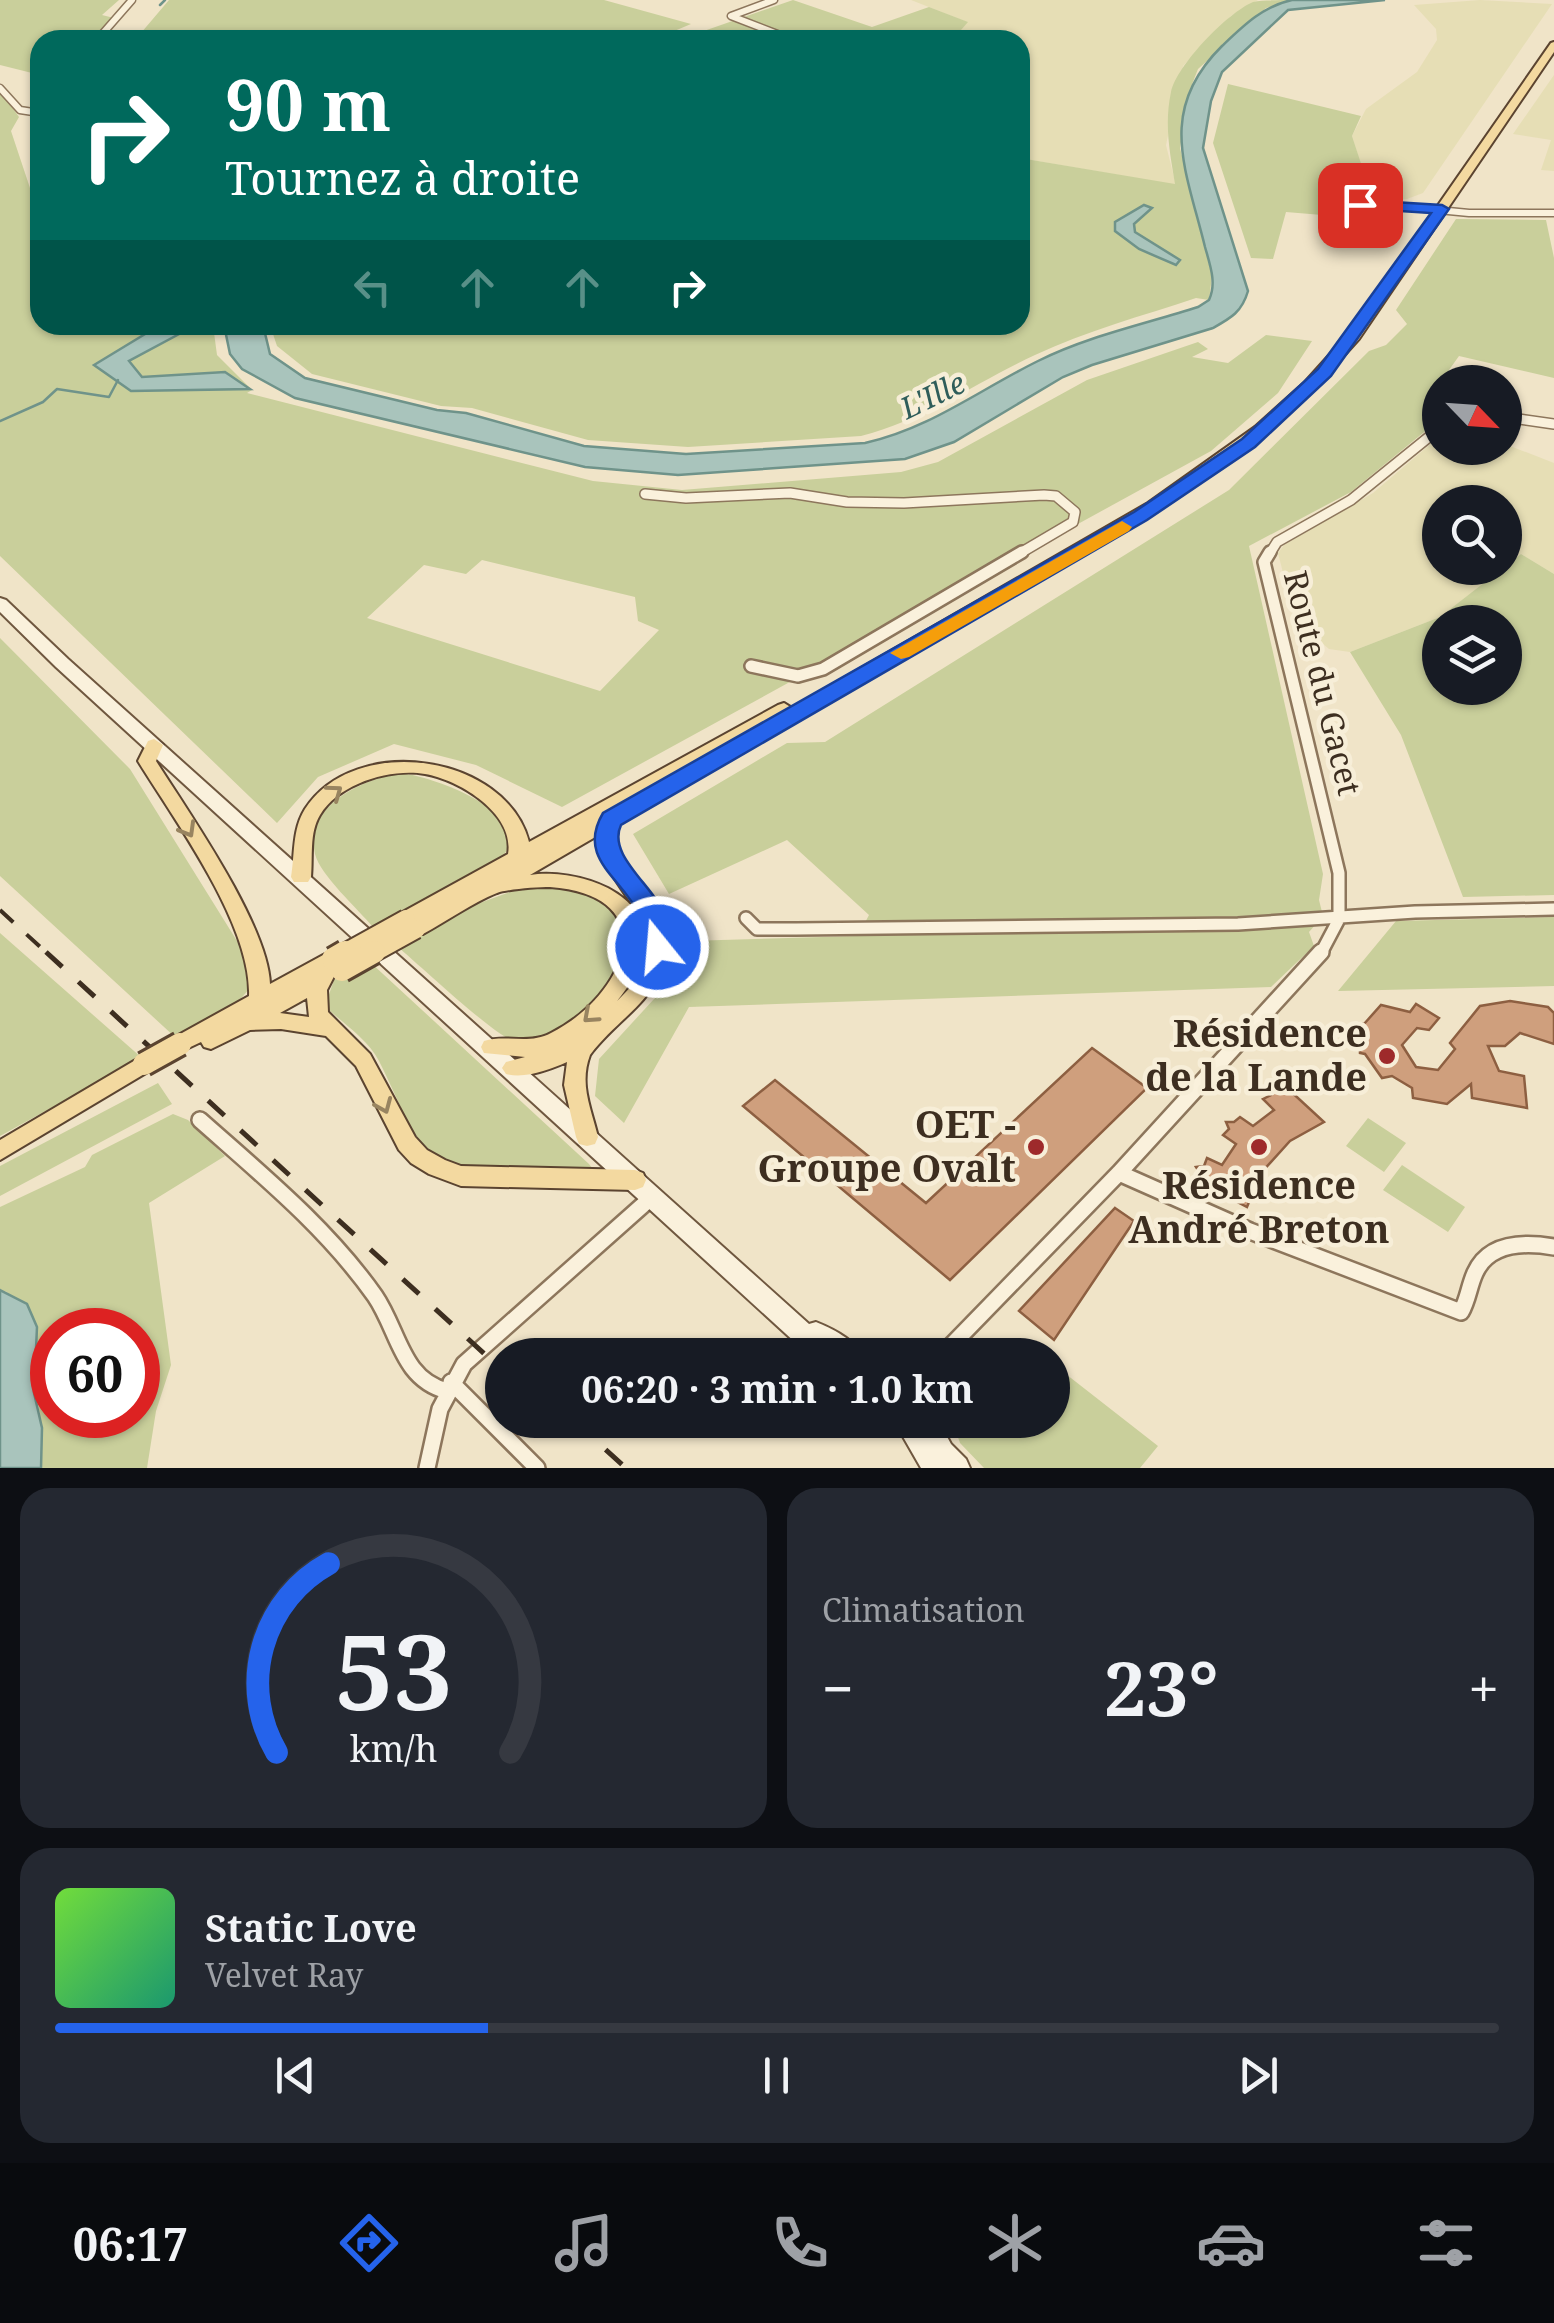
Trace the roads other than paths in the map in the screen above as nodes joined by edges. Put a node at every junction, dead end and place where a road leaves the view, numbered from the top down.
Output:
1 (132, 0) edge
2 (774, 0) edge
3 (106, 30) edge
4 (767, 30) edge
5 (1554, 45) edge
6 (0, 88) edge
7 (30, 112) edge
8 (1356, 202) dead end
9 (1442, 209) junction
10 (1554, 212) edge
11 (1522, 419) edge
12 (1554, 424) edge
13 (1422, 443) edge
14 (645, 494) dead end
15 (0, 602) edge
16 (751, 666) dead end
17 (154, 745) junction
18 (607, 814) junction
19 (570, 842) junction
20 (517, 856) junction
21 (301, 877) junction
22 (585, 883) junction
23 (487, 890) junction
24 (1554, 909) edge
25 (746, 918) dead end
26 (1339, 919) junction
27 (411, 924) junction
28 (337, 964) junction
29 (319, 982) junction
30 (259, 1000) junction
31 (239, 1026) junction
32 (330, 1028) junction
33 (589, 1042) junction
34 (491, 1047) junction
35 (185, 1049) junction
36 (513, 1068) junction
37 (200, 1120) dead end
38 (588, 1137) junction
39 (0, 1151) edge
40 (1119, 1173) junction
41 (644, 1189) junction
42 (1554, 1247) edge
43 (753, 1292) junction
44 (806, 1338) edge
45 (824, 1338) edge
46 (964, 1338) edge
47 (449, 1386) junction
48 (918, 1438) edge
49 (934, 1438) edge
50 (427, 1468) edge
51 (537, 1468) edge
52 (935, 1468) edge
53 (957, 1468) edge

1 - 3 street
2 - 4 street
5 - 9 main road
6 - 7 street
8 - 9 street
9 - 10 street
9 - 18 main road
11 - 12 street
13 - 26 street, Route du Gacet
14 - 16 street
15 - 17 main road
17 - 21 main road
17 -> 30 main road
18 - 19 main road
18 - 20 main road
18 - 33 main road
19 - 22 main road
19 - 23 main road
21 -> 20 main road
20 - 27 main road
21 - 34 main road
22 - 23 main road
22 -> 34 main road
23 - 27 main road
24 - 26 street
25 - 26 street
26 - 40 street
27 - 28 main road, bridge
28 - 29 main road
28 - 30 main road
29 - 31 main road
29 - 32 main road
30 - 35 main road
31 - 32 main road
31 - 35 main road
32 -> 41 main road
33 - 36 main road
33 - 38 main road
34 - 36 main road
35 - 39 main road
36 - 38 main road
37 - 47 street
38 - 41 main road
40 - 42 street
40 - 46 street
41 - 43 main road
41 - 47 street
43 - 44 main road
43 - 45 main road
47 - 50 street
47 - 51 street
48 - 52 main road
49 - 53 main road

